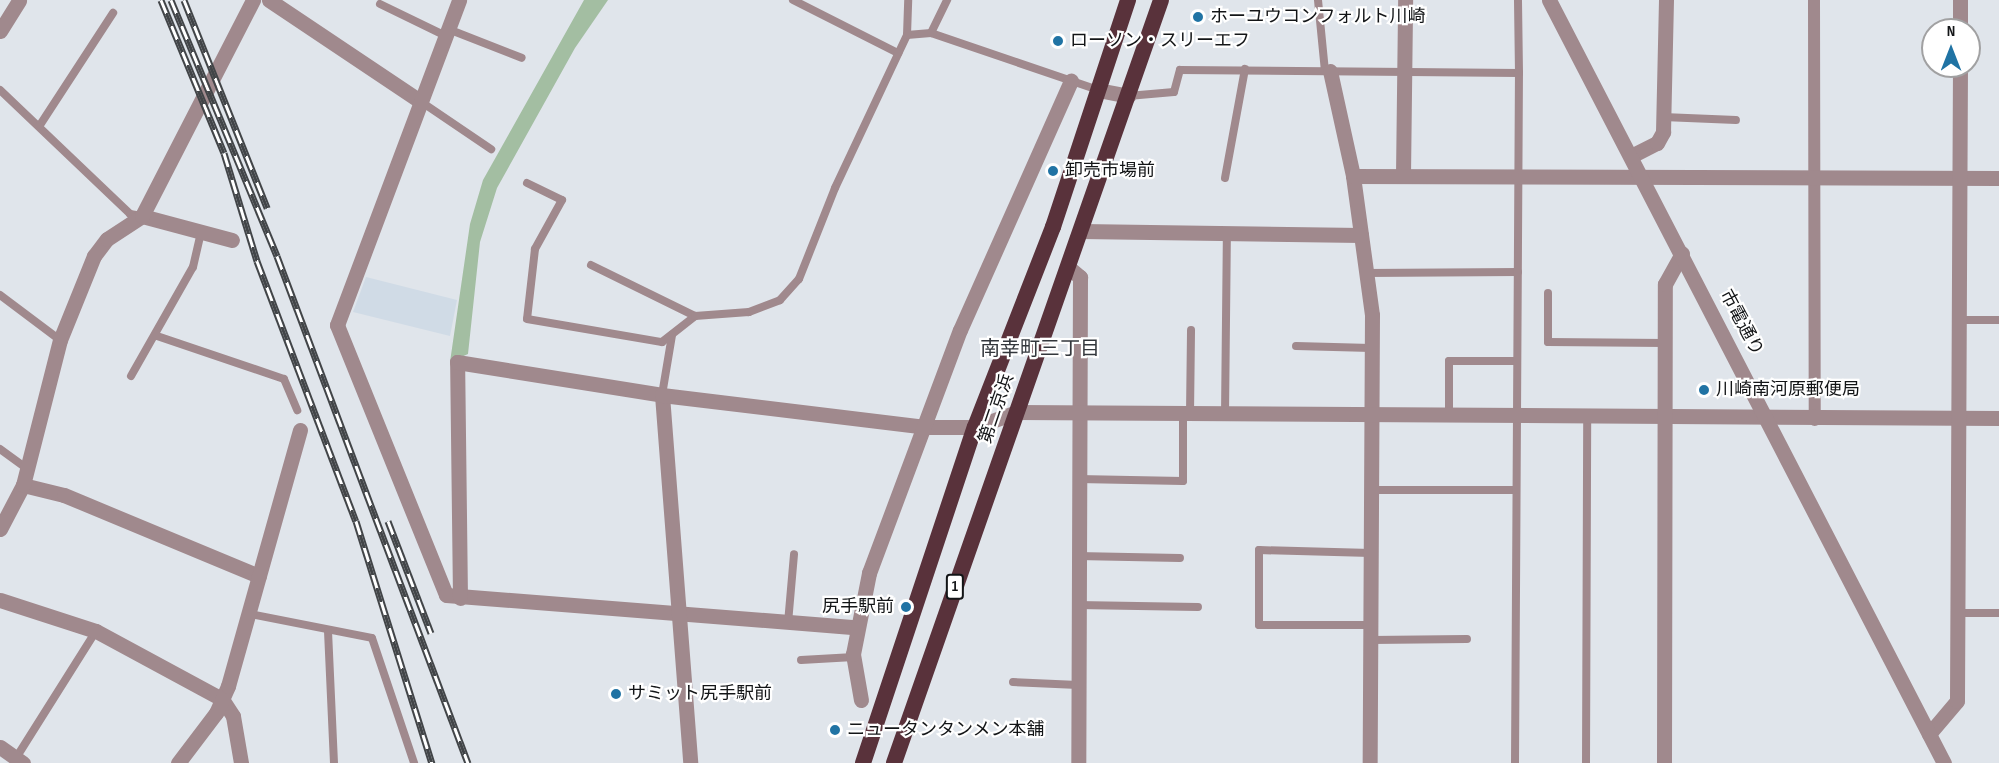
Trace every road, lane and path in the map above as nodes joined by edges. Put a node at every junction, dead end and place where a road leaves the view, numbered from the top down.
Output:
1 (19, 0) edge
2 (253, 0) edge
3 (269, 0) edge
4 (459, 0) edge
5 (793, 0) edge
6 (908, 0) edge
7 (947, 0) edge
8 (1128, 0) edge
9 (1161, 0) edge
10 (1318, 0) edge
11 (1405, 0) edge
12 (1518, 0) edge
13 (1550, 0) edge
14 (1666, 0) edge
15 (1814, 0) edge
16 (1960, 0) edge
17 (380, 4) dead end
18 (113, 13) dead end
19 (1960, 18) edge
20 (0, 31) edge
21 (447, 33) junction
22 (931, 33) junction
23 (906, 34) junction
24 (898, 53) junction
25 (522, 58) dead end
26 (1245, 69) junction
27 (1328, 71) junction
28 (1404, 72) junction
29 (1519, 73) junction
30 (1960, 78) edge
31 (1071, 81) junction
32 (0, 90) edge
33 (1098, 90) junction
34 (1128, 96) junction
35 (420, 101) junction
36 (1663, 117) junction
37 (1736, 120) dead end
38 (40, 125) junction
39 (491, 149) dead end
40 (1631, 156) junction
41 (1403, 175) junction
42 (1353, 176) junction
43 (1519, 177) junction
44 (1225, 178) dead end
45 (1813, 178) junction
46 (1959, 178) junction
47 (1999, 178) edge
48 (1643, 179) junction
49 (527, 183) dead end
50 (142, 216) junction
51 (1081, 231) junction
52 (201, 233) junction
53 (1227, 233) junction
54 (1361, 236) junction
55 (231, 240) dead end
56 (1682, 253) junction
57 (591, 265) dead end
58 (1068, 267) junction
59 (1518, 272) junction
60 (1366, 273) junction
61 (1548, 293) dead end
62 (0, 295) edge
63 (695, 316) junction
64 (1959, 320) junction
65 (1999, 320) edge
66 (1191, 330) dead end
67 (672, 335) junction
68 (157, 336) junction
69 (60, 340) junction
70 (1665, 343) junction
71 (1296, 346) dead end
72 (1371, 348) junction
73 (1517, 361) junction
74 (131, 376) dead end
75 (662, 395) junction
76 (297, 410) dead end
77 (1017, 412) junction
78 (1077, 412) junction
79 (1186, 414) junction
80 (1225, 415) junction
81 (1371, 417) junction
82 (1449, 417) junction
83 (1665, 417) junction
84 (1516, 418) junction
85 (1999, 418) edge
86 (1587, 419) junction
87 (1958, 419) junction
88 (1771, 420) junction
89 (1815, 420) junction
90 (925, 427) junction
91 (975, 427) junction
92 (300, 430) dead end
93 (0, 449) edge
94 (25, 467) junction
95 (1077, 479) junction
96 (23, 485) junction
97 (1371, 490) junction
98 (1516, 490) junction
99 (0, 530) edge
100 (1371, 553) junction
101 (794, 554) dead end
102 (1077, 556) junction
103 (1180, 558) dead end
104 (259, 576) junction
105 (460, 598) junction
106 (0, 600) edge
107 (1077, 605) junction
108 (1198, 607) dead end
109 (1958, 613) junction
110 (1999, 613) edge
111 (249, 614) junction
112 (675, 615) junction
113 (788, 623) junction
114 (855, 627) junction
115 (96, 631) junction
116 (328, 631) junction
117 (1371, 633) junction
118 (1467, 639) dead end
119 (854, 657) junction
120 (801, 660) dead end
121 (1013, 682) dead end
122 (1078, 685) junction
123 (222, 699) junction
124 (861, 700) dead end
125 (1929, 734) junction
126 (0, 747) edge
127 (19, 761) edge
128 (178, 763) edge
129 (241, 763) edge
130 (334, 763) edge
131 (414, 763) edge
132 (690, 763) edge
133 (863, 763) edge
134 (894, 763) edge
135 (1078, 763) edge
136 (1370, 763) edge
137 (1515, 763) edge
138 (1586, 763) edge
139 (1664, 763) edge
140 (1944, 763) edge

1 - 20 street
2 - 50 street
3 - 35 street
4 - 21 street
5 - 24 lane
6 - 23 lane
7 - 22 lane
8 - 33 highway, 第二京浜 / 1
9 - 34 highway, 第二京浜 / 1
10 - 27 lane
11 - 28 street
12 - 29 lane
13 - 40 street, 市電通り
14 - 36 street
15 - 45 street
16 - 19 street
17 - 21 lane
18 - 38 lane
21 - 25 lane
21 - 35 street
22 - 23 lane
22 - 31 lane
23 - 24 lane
24 - 63 lane
26 - 27 lane
26 - 34 lane
26 - 44 lane
27 - 28 lane
27 - 42 street
28 - 29 lane
28 - 41 street
29 - 43 lane
30 - 46 street
31 - 33 lane
31 - 90 street
32 - 38 lane
33 - 34 street
33 - 91 highway, 第二京浜 / 1
34 - 51 highway, 第二京浜 / 1
35 - 39 lane
35 - 105 street
36 - 37 lane
36 - 40 street
38 - 50 lane
40 - 48 street, 市電通り
41 - 42 street
41 - 43 street
42 - 54 street
43 - 48 street
43 - 59 lane
45 - 46 street
45 - 48 street
45 - 89 street
46 - 47 street
46 - 64 street
48 - 56 street, 市電通り
49 - 67 lane
50 - 52 street
50 - 69 street
51 - 53 street
51 - 58 highway, 第二京浜 / 1
52 - 55 street
52 - 68 lane
53 - 54 street
53 - 80 lane
54 - 60 street
56 - 70 street
56 - 88 street, 市電通り
57 - 63 lane
58 - 77 highway, 第二京浜 / 1
58 - 78 street
59 - 60 lane
59 - 73 lane
60 - 72 street
61 - 70 lane
62 - 69 lane
63 - 67 lane
64 - 65 lane
64 - 87 street
66 - 79 lane
67 - 75 lane
68 - 74 lane
68 - 76 lane
69 - 94 street
70 - 83 street
71 - 72 lane
72 - 81 street
73 - 82 lane
73 - 84 lane
75 - 90 street
75 - 105 street
75 - 112 street
77 - 78 street
77 - 91 street
77 - 134 highway, 第二京浜 / 1
78 - 79 street
78 - 95 street
79 - 80 street
79 - 95 lane
80 - 81 street
81 - 82 street
81 - 97 street
82 - 84 street
83 - 86 street
83 - 88 street
83 - 139 street
84 - 86 street
84 - 98 lane
85 - 87 street
86 - 138 lane
87 - 89 street
87 - 109 street
88 - 89 street
88 - 125 street, 市電通り
90 - 91 street
90 - 114 street
91 - 133 highway, 第二京浜 / 1
92 - 104 street
93 - 94 lane
94 - 96 street
95 - 102 street
96 - 99 street
96 - 104 street
97 - 98 lane
97 - 100 street
98 - 137 lane
100 - 117 street
100 - 117 lane
101 - 113 lane
102 - 103 lane
102 - 107 street
104 - 111 street
105 - 112 street
106 - 115 street
107 - 108 lane
107 - 122 street
109 - 110 lane
109 - 125 street
111 - 116 lane
111 - 123 street
112 - 113 street
112 - 132 street
113 - 114 street
114 - 119 street
115 - 123 street
115 - 127 lane
116 - 130 lane
116 - 131 lane
117 - 118 lane
117 - 136 street
119 - 120 lane
119 - 124 street
121 - 122 lane
122 - 135 street
123 - 128 street
123 - 129 street
125 - 140 street, 市電通り
126 - 127 street

